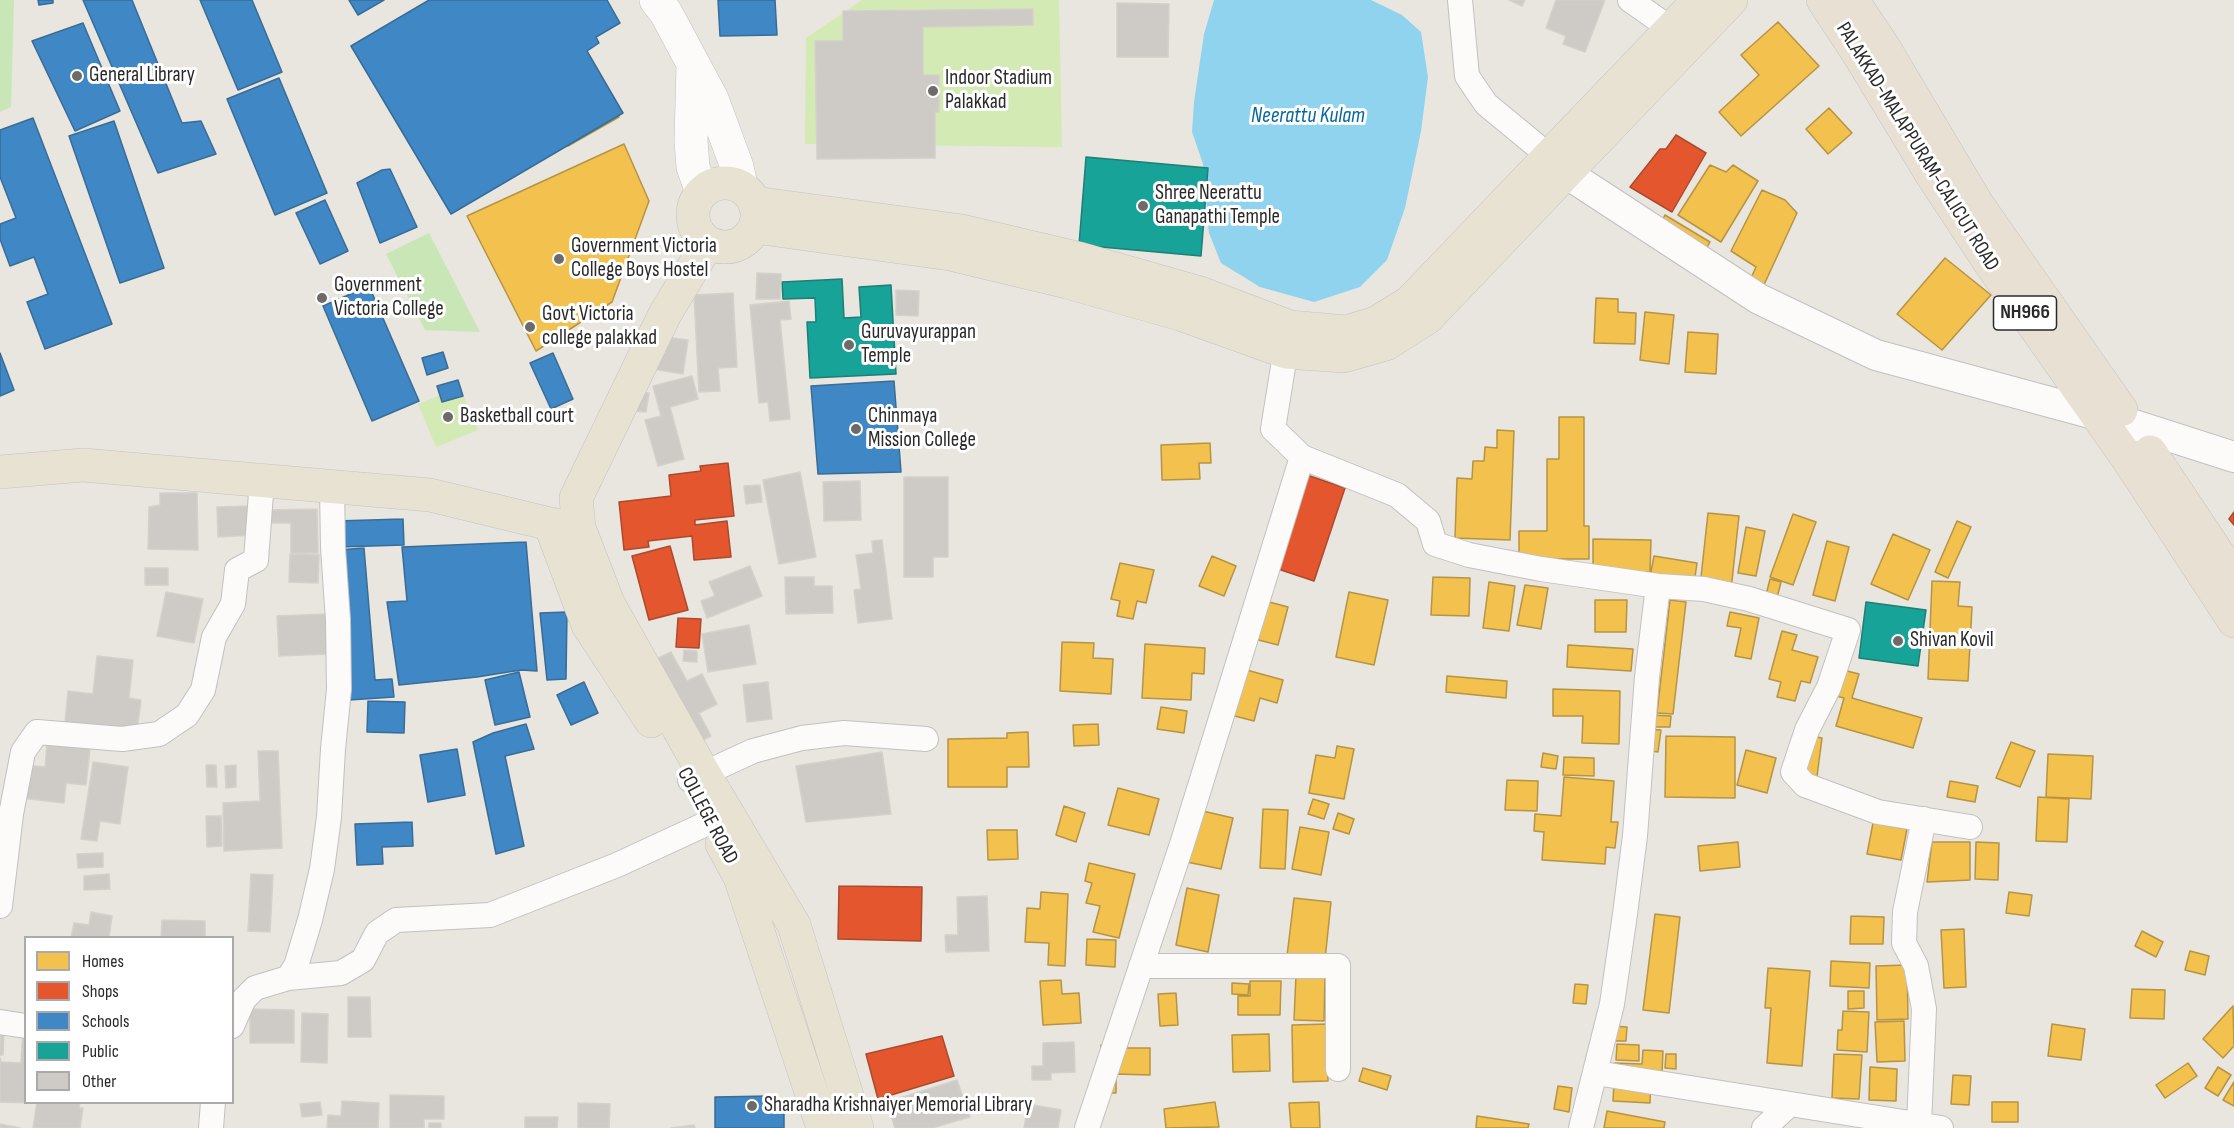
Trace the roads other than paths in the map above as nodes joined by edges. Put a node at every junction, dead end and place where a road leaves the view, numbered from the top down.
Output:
1 (656, 0) edge
2 (1460, 0) edge
3 (1630, 0) edge
4 (1699, 0) edge
5 (1731, 0) edge
6 (1823, 0) edge
7 (1852, 0) edge
8 (1671, 29) junction
9 (693, 64) junction
10 (1558, 165) junction
11 (702, 192) junction
12 (751, 206) junction
13 (702, 237) junction
14 (1288, 340) junction
15 (2096, 414) junction
16 (2131, 424) junction
17 (1302, 457) junction
18 (2234, 457) edge
19 (0, 472) edge
20 (262, 480) junction
21 (332, 487) junction
22 (564, 526) junction
23 (2234, 578) edge
24 (1658, 586) junction
25 (2234, 621) edge
26 (926, 739) dead end
27 (697, 777) junction
28 (1924, 819) junction
29 (710, 822) junction
30 (1970, 827) dead end
31 (0, 906) edge
32 (1141, 966) junction
33 (288, 978) junction
34 (0, 1022) edge
35 (234, 1022) edge
36 (24, 1026) edge
37 (1338, 1068) dead end
38 (1596, 1073) junction
39 (213, 1104) edge
40 (1790, 1104) junction
41 (1930, 1126) edge
42 (211, 1128) edge
43 (823, 1128) edge
44 (857, 1128) edge
45 (1087, 1128) edge
46 (1581, 1128) edge
47 (1764, 1128) edge

1 - 9 main road
2 - 10 street
3 - 8 street
4 - 8 main road
5 - 10 main road
6 - 15 highway, PALAKKAD-MALAPPURAM-CALICUT ROAD / NH966
7 - 16 highway, PALAKKAD-MALAPPURAM-CALICUT ROAD / NH966
8 - 10 main road
9 - 11 main road
9 - 12 main road
10 - 14 main road
10 - 15 street
11 - 12 main road
11 - 13 main road
12 - 13 main road
12 - 14 main road
13 - 22 main road
14 - 17 street
15 - 16 street
15 - 25 highway, PALAKKAD-MALAPPURAM-CALICUT ROAD / NH966
16 - 18 street
16 - 23 highway, PALAKKAD-MALAPPURAM-CALICUT ROAD / NH966
17 - 24 street
17 - 32 street
19 - 20 main road
20 - 21 main road
20 - 31 street
21 - 22 main road
21 - 33 street
22 - 27 main road, COLLEGE ROAD
24 - 28 street
24 - 38 street
26 - 27 street
27 - 29 main road, COLLEGE ROAD
27 - 44 main road, COLLEGE ROAD
28 - 30 street
28 - 41 street
29 - 33 street
29 - 43 main road, COLLEGE ROAD
32 - 37 street
32 - 45 street
33 - 35 street
34 - 36 street
38 - 40 street
38 - 46 street
39 - 42 street
40 - 41 street
40 - 47 street

